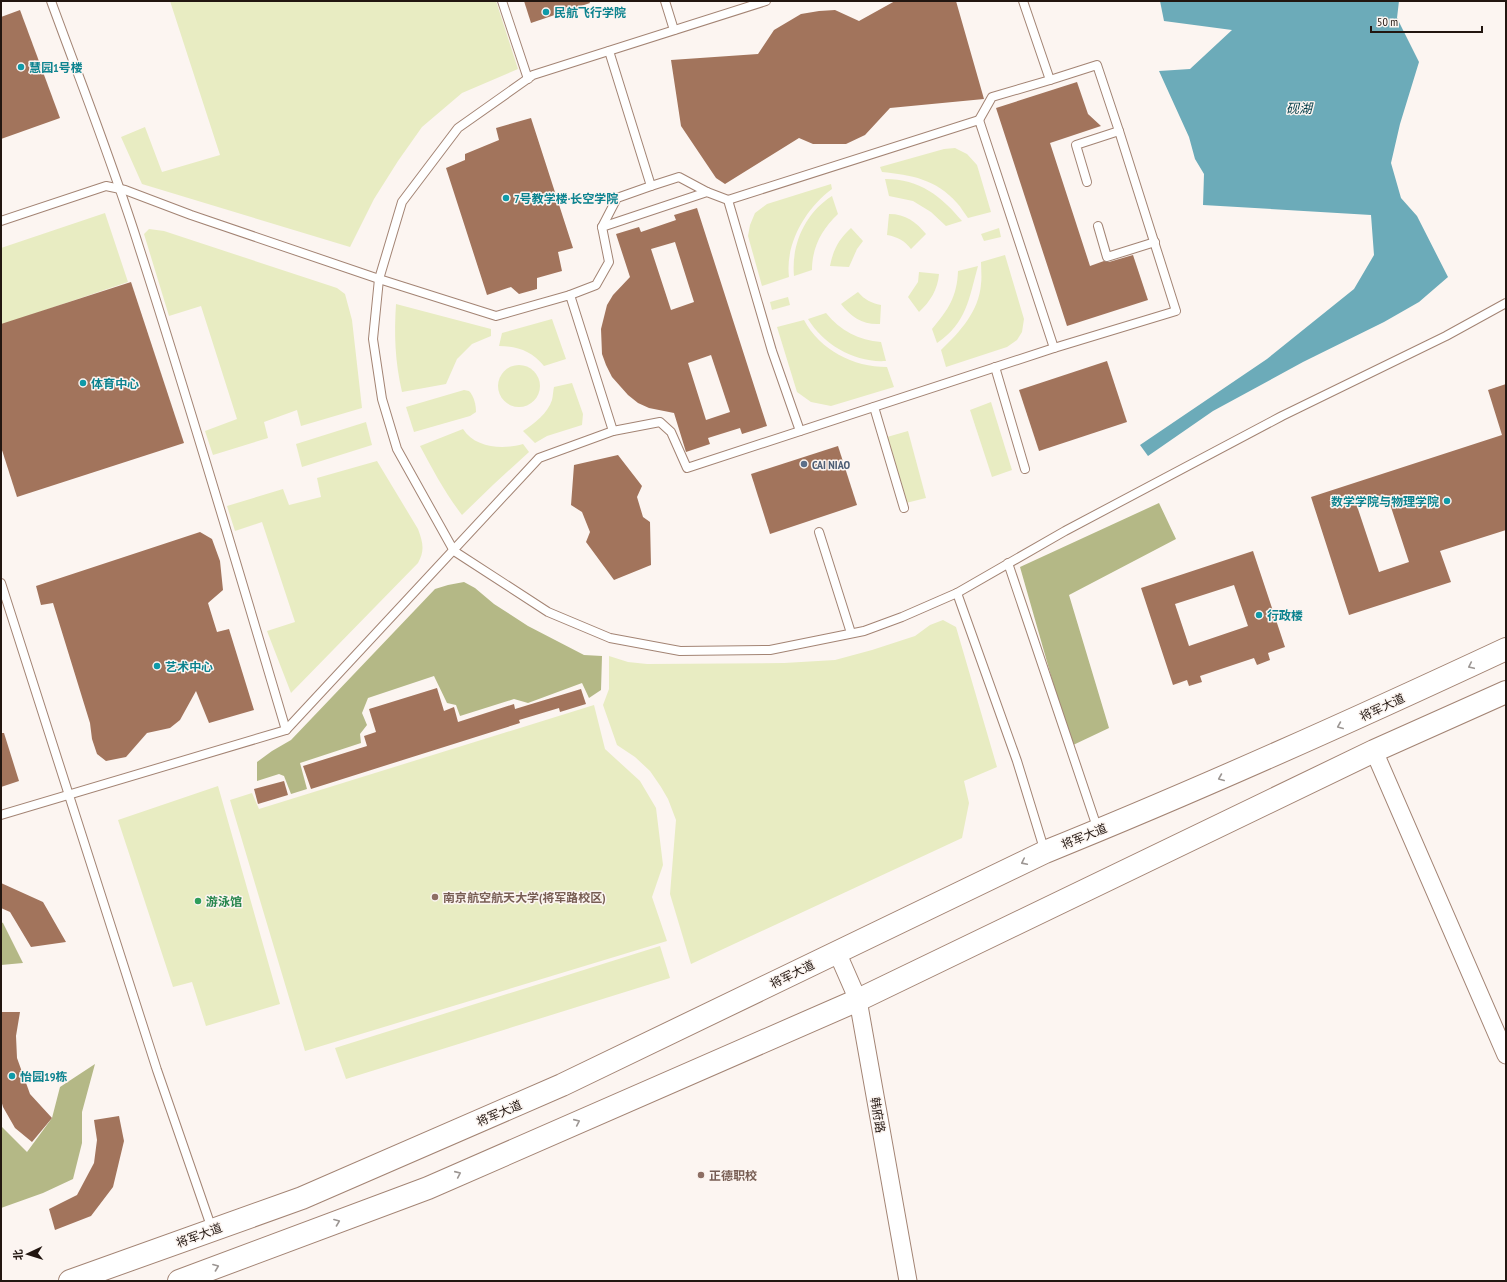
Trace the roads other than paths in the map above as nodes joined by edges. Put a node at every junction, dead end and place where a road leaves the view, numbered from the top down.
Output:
1 (51, 1) edge
2 (502, 1) edge
3 (665, 1) edge
4 (766, 1) edge
5 (1023, 1) edge
6 (674, 30) junction
7 (609, 51) junction
8 (528, 79) junction
9 (1050, 80) junction
10 (979, 120) junction
11 (1119, 131) junction
12 (1087, 182) dead end
13 (651, 186) junction
14 (120, 188) junction
15 (707, 192) junction
16 (728, 200) junction
17 (1, 221) edge
18 (1098, 226) dead end
19 (602, 227) junction
20 (1155, 242) junction
21 (379, 279) junction
22 (570, 295) junction
23 (1506, 303) edge
24 (1054, 348) junction
25 (995, 367) junction
26 (874, 406) junction
27 (613, 431) junction
28 (800, 431) junction
29 (1024, 469) dead end
30 (904, 508) dead end
31 (819, 532) dead end
32 (454, 551) junction
33 (1008, 563) junction
34 (1, 583) edge
35 (957, 593) junction
36 (4, 604) edge
37 (851, 634) junction
38 (1506, 649) edge
39 (1506, 692) edge
40 (286, 730) junction
41 (1374, 751) junction
42 (70, 795) junction
43 (1, 815) edge
44 (1098, 830) junction
45 (1045, 852) junction
46 (837, 952) junction
47 (858, 1000) junction
48 (1506, 1055) edge
49 (212, 1230) junction
50 (70, 1281) edge
51 (179, 1281) edge
52 (908, 1281) edge

1 - 14 lane
2 - 8 lane
3 - 6 lane
4 - 6 lane
5 - 9 lane
6 - 7 lane
7 - 8 lane
7 - 13 lane
8 - 21 lane
9 - 10 lane
9 - 11 lane
10 - 16 lane
10 - 24 lane
11 - 12 lane
11 - 20 lane
13 - 15 lane
13 - 19 lane
14 - 17 lane
14 - 21 lane
14 - 40 lane
15 - 16 lane
15 - 19 lane
16 - 28 lane
18 - 20 lane
19 - 22 lane
20 - 24 lane
21 - 22 lane
21 - 32 lane
22 - 27 lane
23 - 33 lane
24 - 25 lane
25 - 26 lane
25 - 29 lane
26 - 28 lane
26 - 30 lane
27 - 28 lane
27 - 32 lane
31 - 37 lane
32 - 37 lane
32 - 40 lane
33 - 35 lane
33 - 44 lane
34 - 36 lane
35 - 37 lane
35 - 45 lane
36 - 42 lane
38 -> 44 main road, 将军大道
39 - 41 main road
40 - 42 lane
41 - 47 main road
41 - 48 street
42 - 43 lane
42 - 49 lane
44 - 45 main road, 将军大道
45 -> 46 main road, 将军大道
46 - 47 street, 韩府路
46 - 49 main road, 将军大道
51 -> 47 main road
47 - 52 street, 韩府路
49 - 50 main road, 将军大道

